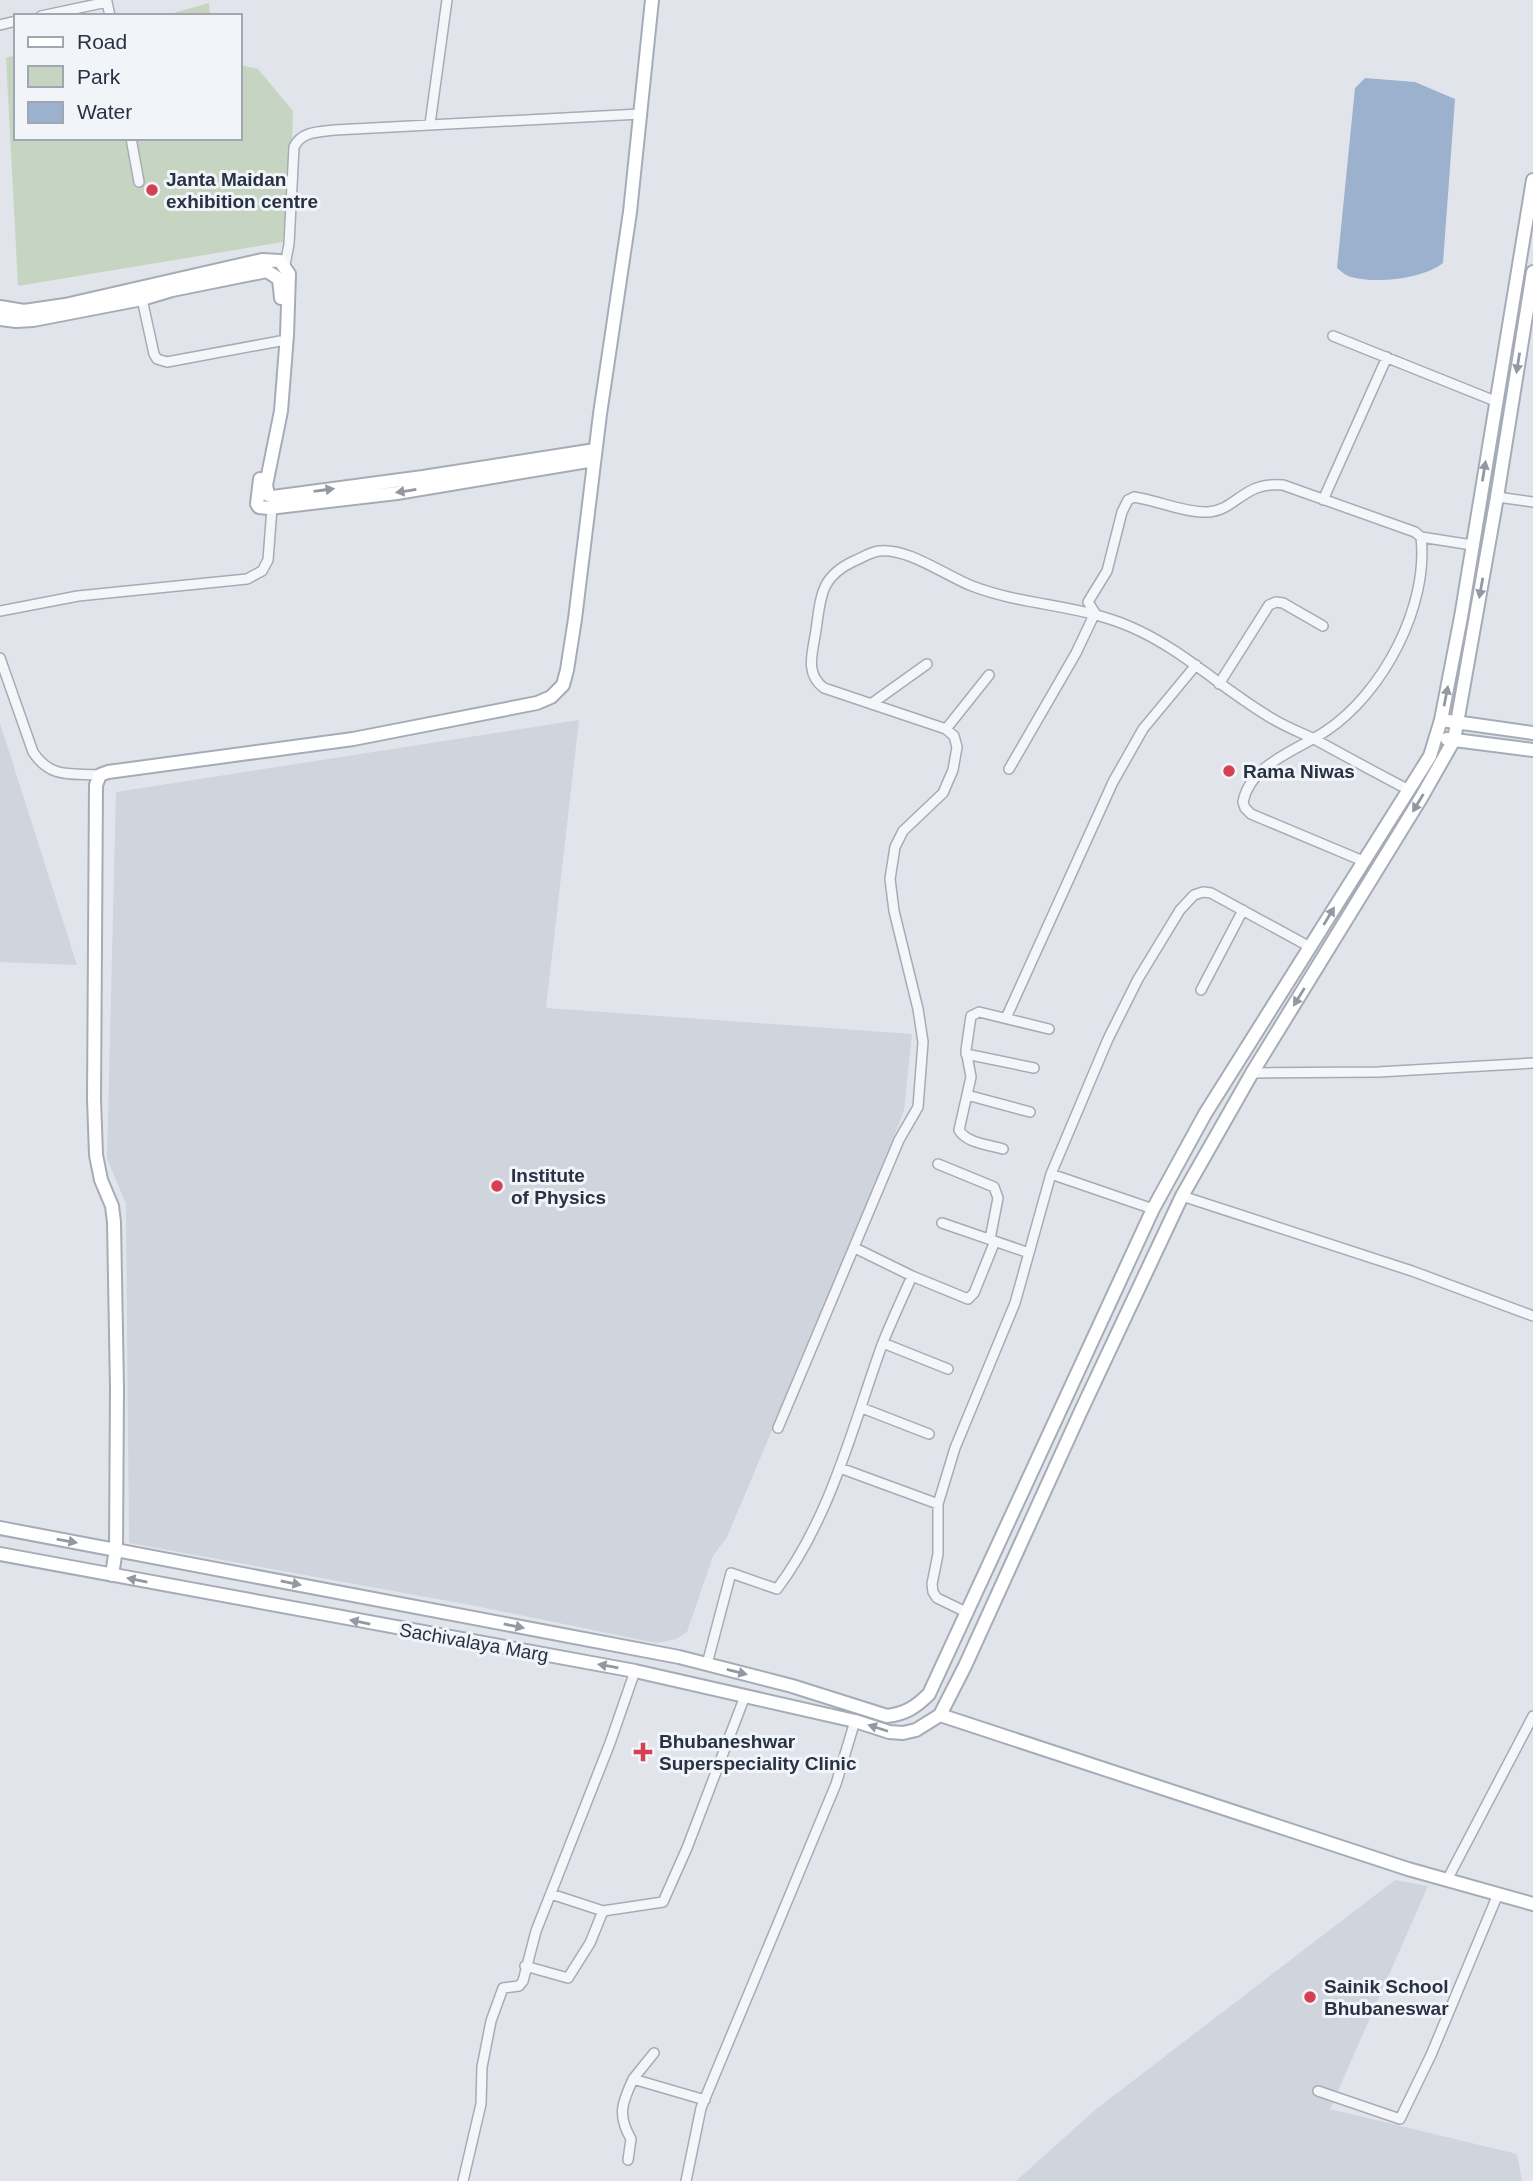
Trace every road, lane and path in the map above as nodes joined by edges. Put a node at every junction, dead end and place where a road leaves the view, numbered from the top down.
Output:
1 (447, 0) edge
2 (652, 0) edge
3 (50, 14) edge
4 (110, 14) edge
5 (640, 114) junction
6 (430, 124) junction
7 (131, 140) edge
8 (1533, 180) edge
9 (139, 182) dead end
10 (285, 265) junction
11 (1533, 272) edge
12 (142, 299) junction
13 (0, 307) edge
14 (0, 318) edge
15 (1333, 336) dead end
16 (281, 341) junction
17 (1387, 357) junction
18 (1495, 401) junction
19 (595, 455) junction
20 (1497, 497) junction
21 (1323, 500) junction
22 (1533, 502) edge
23 (272, 508) junction
24 (1421, 537) junction
25 (1472, 545) junction
26 (0, 611) edge
27 (1095, 613) junction
28 (1322, 626) dead end
29 (0, 658) edge
30 (927, 664) dead end
31 (1196, 665) junction
32 (989, 675) dead end
33 (1219, 684) junction
34 (871, 704) junction
35 (1441, 720) junction
36 (1458, 723) junction
37 (946, 729) junction
38 (1533, 733) edge
39 (1437, 737) junction
40 (1312, 739) junction
41 (1454, 740) junction
42 (1533, 750) edge
43 (1009, 769) dead end
44 (100, 775) junction
45 (1409, 790) junction
46 (1363, 861) junction
47 (1243, 910) junction
48 (1310, 947) junction
49 (1201, 990) dead end
50 (1006, 1018) junction
51 (1049, 1029) dead end
52 (966, 1054) junction
53 (1533, 1063) edge
54 (1034, 1068) dead end
55 (1252, 1073) junction
56 (967, 1095) junction
57 (1208, 1110) junction
58 (1030, 1112) dead end
59 (1225, 1121) junction
60 (1003, 1149) dead end
61 (938, 1164) dead end
62 (1051, 1174) junction
63 (1182, 1196) junction
64 (1153, 1209) junction
65 (942, 1223) dead end
66 (993, 1240) junction
67 (855, 1248) junction
68 (1029, 1253) junction
69 (912, 1276) junction
70 (1533, 1315) edge
71 (883, 1343) junction
72 (948, 1369) dead end
73 (862, 1408) junction
74 (778, 1428) dead end
75 (929, 1434) dead end
76 (840, 1468) junction
77 (938, 1504) junction
78 (0, 1528) edge
79 (116, 1549) junction
80 (0, 1554) edge
81 (113, 1575) junction
82 (968, 1613) junction
83 (668, 1656) junction
84 (707, 1664) junction
85 (635, 1671) junction
86 (664, 1677) junction
87 (745, 1696) junction
88 (940, 1714) junction
89 (1533, 1716) edge
90 (855, 1721) junction
91 (1447, 1880) junction
92 (551, 1894) junction
93 (1498, 1894) junction
94 (1533, 1904) edge
95 (603, 1911) junction
96 (525, 1966) junction
97 (654, 2053) dead end
98 (638, 2080) junction
99 (1318, 2091) dead end
100 (705, 2100) junction
101 (628, 2160) dead end
102 (463, 2181) edge
103 (686, 2181) edge

1 - 6 street
2 - 5 main road
3 - 4 street
5 - 6 street
5 - 19 main road
6 - 10 street
7 - 9 street
8 - 18 main road
10 - 13 main road
10 -> 19 main road
11 -> 20 main road
12 - 14 main road
12 - 16 street
12 - 16 main road
15 - 17 street
16 - 23 main road
17 - 18 street
17 - 21 street
25 -> 18 main road
19 -> 23 main road
19 - 44 main road
20 - 22 street
20 -> 36 main road
21 - 24 street
21 - 27 street
23 - 26 street
24 - 25 street
24 - 40 street
35 -> 25 main road
27 - 31 street
27 - 34 street
27 - 43 street
28 - 33 street
29 - 44 street
30 - 34 street
31 - 33 street
31 - 50 street
32 - 37 street
33 - 40 street
34 - 37 street
35 - 36 main road
35 - 39 main road
36 - 38 main road
36 - 41 main road
37 - 67 street
39 - 41 main road
39 - 45 main road
40 - 45 street
40 - 46 street
41 - 42 main road
41 -> 55 main road
44 - 79 main road
45 - 46 main road
48 -> 46 main road
47 - 48 street
47 - 49 street
47 - 62 street
48 - 57 main road
50 - 51 street
50 - 52 street
52 - 54 street
52 - 56 street
53 - 55 street
55 - 59 main road
56 - 58 street
56 - 60 street
57 - 59 main road
57 - 64 main road
59 - 63 main road
61 - 66 street
62 - 64 street
62 - 68 street
63 - 70 street
63 - 88 main road
64 - 82 main road
65 - 66 street
66 - 68 street
66 - 69 street
67 - 69 street
67 - 74 street
68 - 77 street
69 - 71 street
71 - 72 street
71 - 73 street
73 - 75 street
73 - 76 street
76 - 77 street
76 - 84 street
77 - 82 street
78 -> 79 main road
79 - 81 main road
79 -> 83 main road
80 - 81 main road, Sachivalaya Marg
85 -> 81 main road, Sachivalaya Marg
84 -> 82 main road
83 - 84 main road
83 - 86 main road
85 - 86 main road, Sachivalaya Marg
85 - 92 street
86 - 87 main road, Sachivalaya Marg
87 - 90 main road, Sachivalaya Marg
87 - 95 street
88 -> 90 main road, Sachivalaya Marg
88 - 91 main road
89 - 91 street
90 - 100 street
91 - 93 main road
92 - 95 street
92 - 96 street
93 - 94 main road
93 - 99 street
95 - 96 street
96 - 102 street
97 - 98 street
98 - 100 street
98 - 101 street
100 - 103 street

